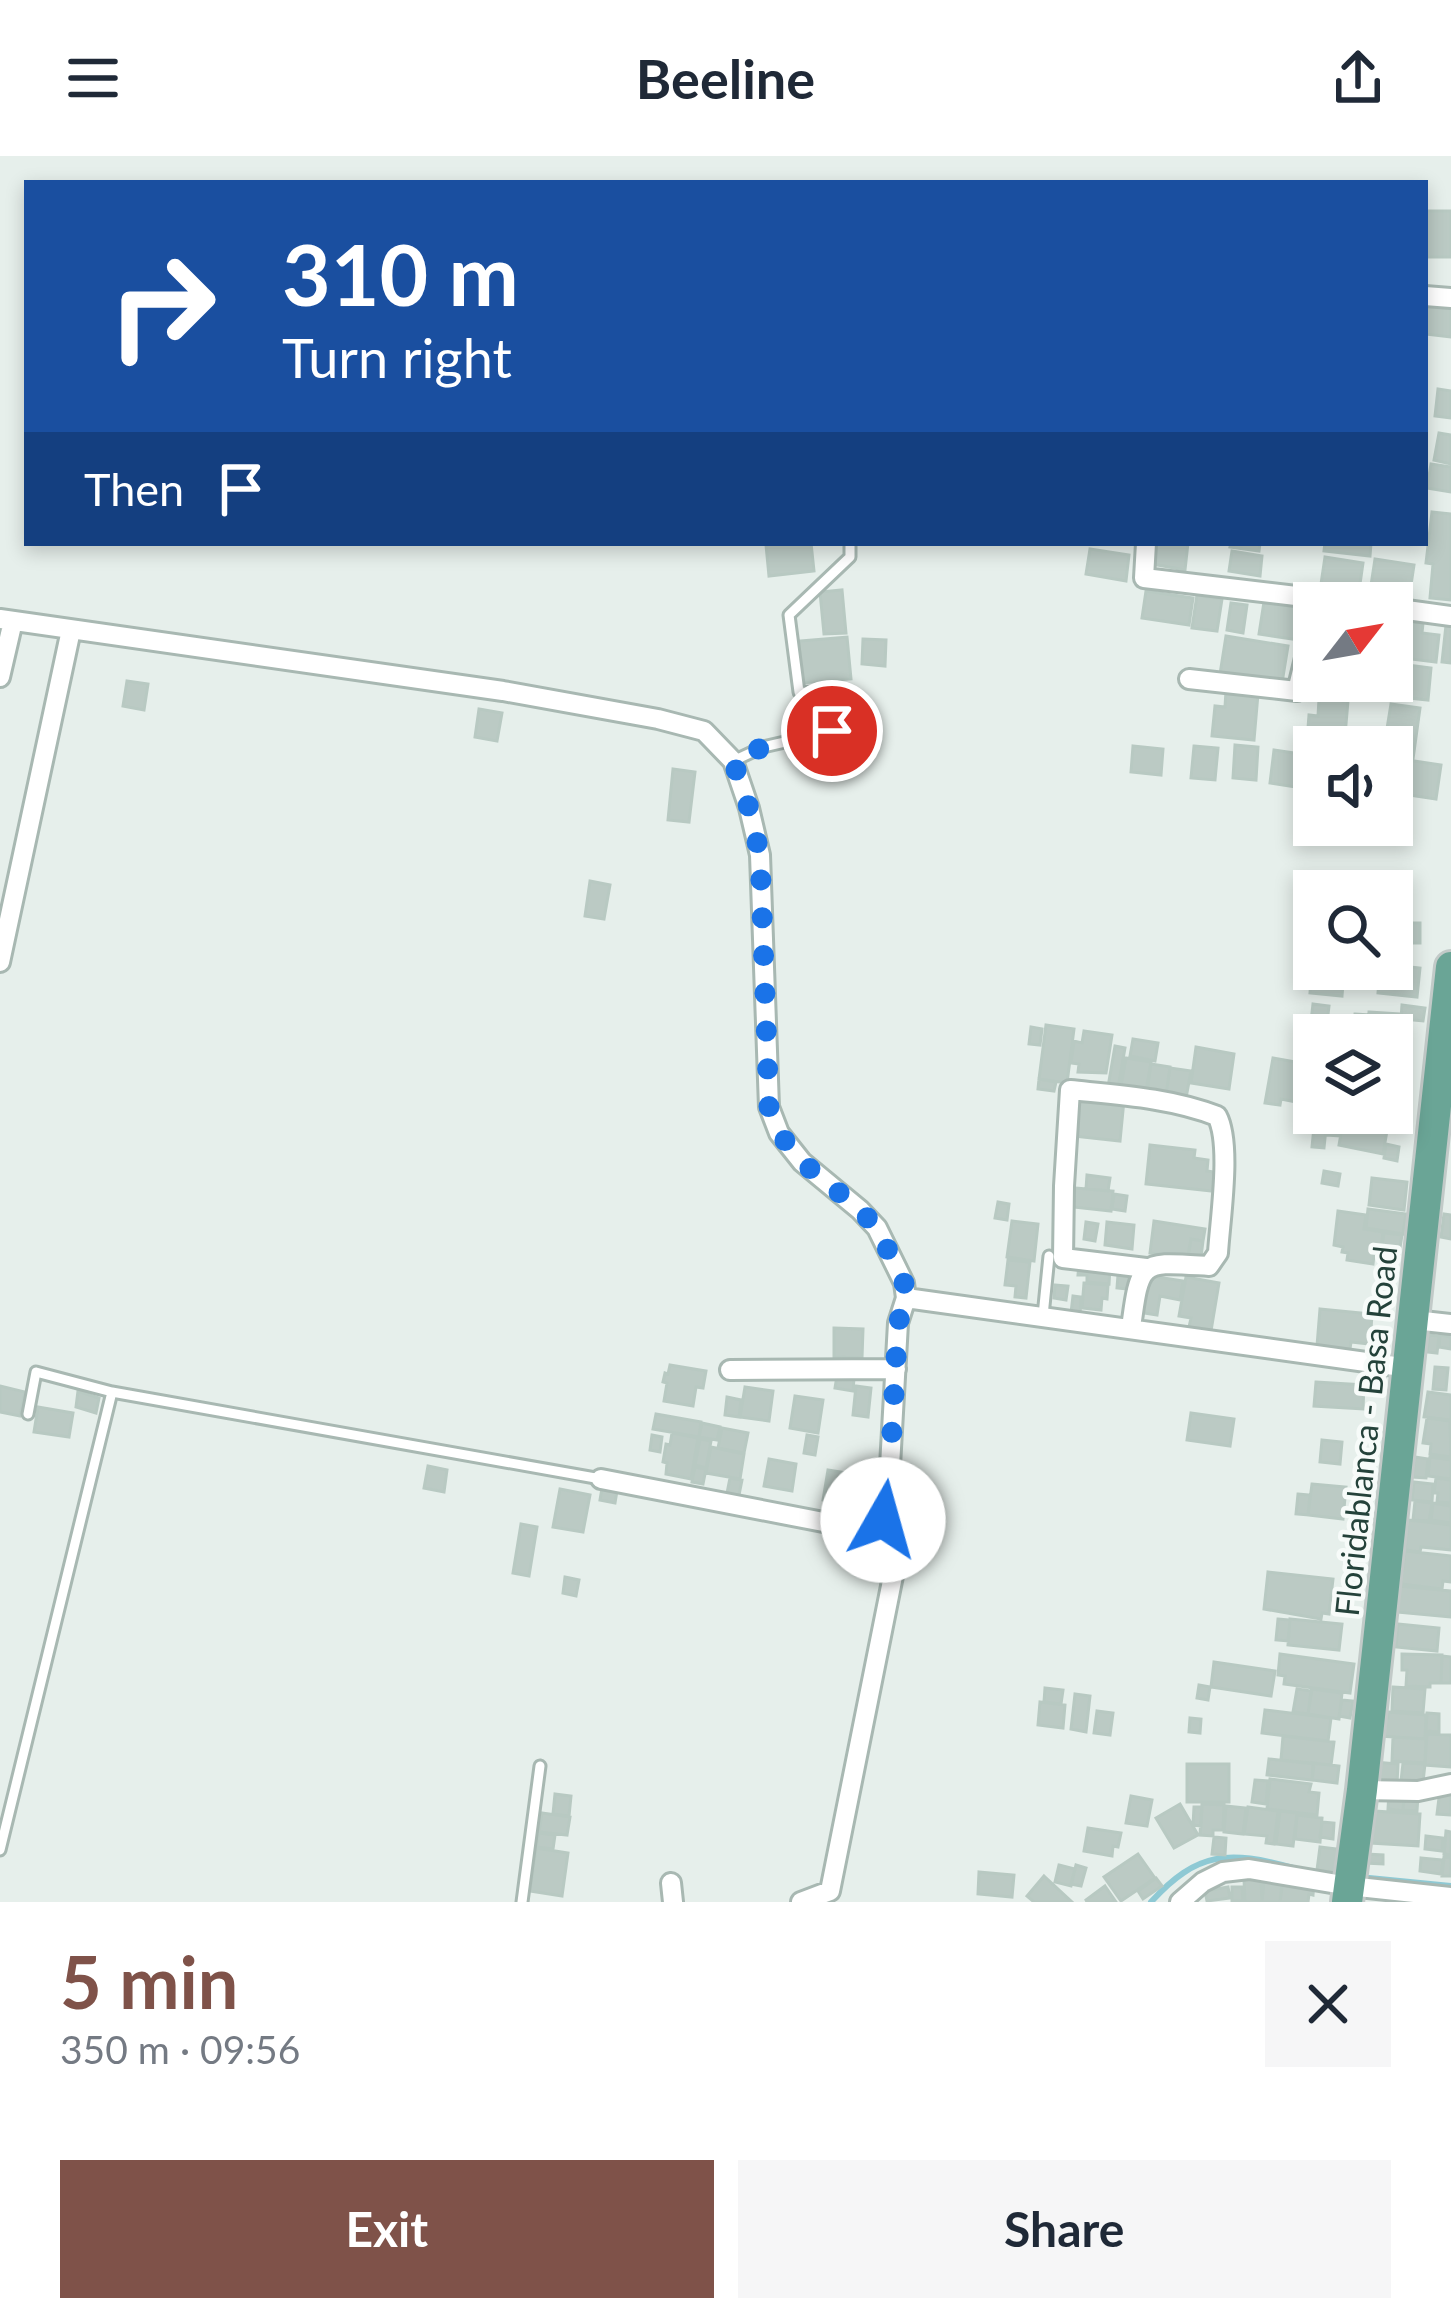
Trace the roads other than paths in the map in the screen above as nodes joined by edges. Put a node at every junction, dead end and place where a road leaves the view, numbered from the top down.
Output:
1 (850, 546) edge
2 (1146, 546) edge
3 (1293, 596) edge
4 (1413, 611) edge
5 (1451, 616) edge
6 (6, 620) edge
7 (71, 629) junction
8 (0, 677) edge
9 (1189, 679) dead end
10 (1293, 691) edge
11 (733, 761) junction
12 (0, 962) edge
13 (1451, 967) edge
14 (1048, 1256) dead end
15 (1146, 1268) junction
16 (907, 1298) junction
17 (1043, 1316) junction
18 (1414, 1320) junction
19 (1451, 1324) edge
20 (1131, 1328) junction
21 (1408, 1368) junction
22 (896, 1369) junction
23 (730, 1370) dead end
24 (112, 1392) junction
25 (28, 1414) dead end
26 (601, 1479) joint
27 (870, 1531) junction
28 (540, 1766) dead end
29 (1451, 1784) edge
30 (1362, 1790) junction
31 (0, 1850) edge
32 (1350, 1883) edge
33 (1451, 1897) edge
34 (521, 1902) edge
35 (801, 1902) edge
36 (1180, 1902) edge

1 - 11 lane
2 - 3 street
4 - 5 street
6 - 7 street
6 - 8 street
7 - 11 street
7 - 12 street
9 - 10 street
11 - 16 street
13 - 18 main road, Floridablanca - Basa Road
14 - 17 lane
15 - 15 street
15 - 20 street
16 - 17 street
16 - 22 street
17 - 20 street
18 - 19 street
18 - 21 main road, Floridablanca - Basa Road
20 - 21 street
21 - 30 main road, Floridablanca - Basa Road
22 - 23 street
22 - 27 street
24 - 25 lane
24 - 26 lane
24 - 31 lane
26 - 27 street
27 - 35 street
28 - 34 lane
29 - 30 street
30 - 32 main road, Floridablanca - Basa Road
32 - 33 street
32 - 36 street

